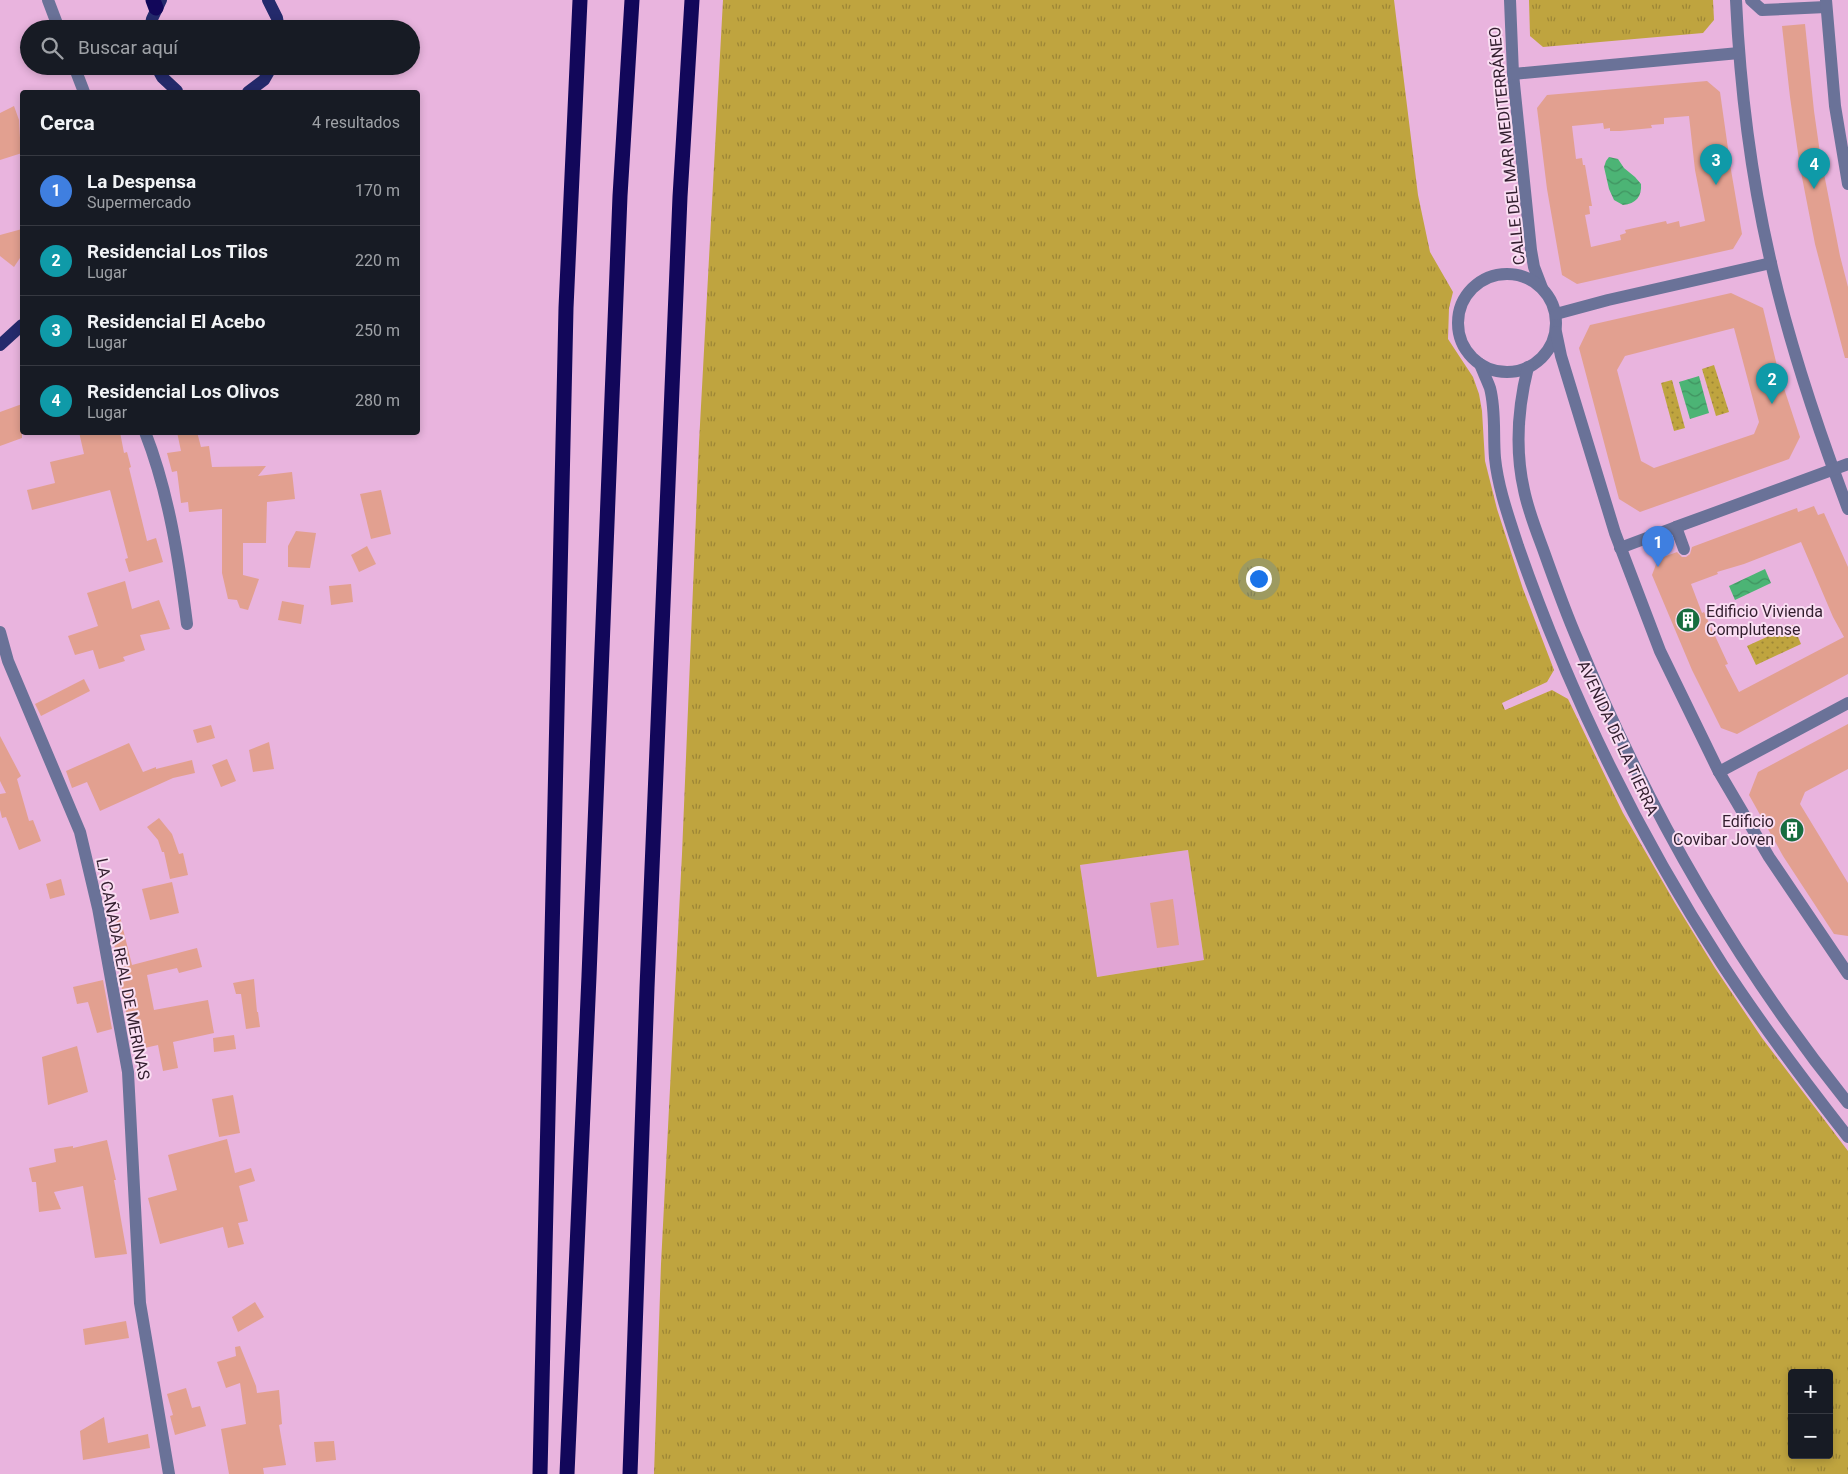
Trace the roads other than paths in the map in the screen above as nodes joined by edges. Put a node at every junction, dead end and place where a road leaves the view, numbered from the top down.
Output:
1 (48, 0) edge
2 (268, 0) edge
3 (580, 0) edge
4 (632, 0) edge
5 (692, 0) edge
6 (1510, 0) edge
7 (1752, 0) edge
8 (1736, 1) edge
9 (157, 2) edge
10 (1826, 4) edge
11 (56, 20) edge
12 (152, 20) edge
13 (277, 20) edge
14 (1739, 53) junction
15 (1513, 74) junction
16 (77, 75) edge
17 (161, 75) edge
18 (267, 75) edge
19 (83, 90) edge
20 (176, 90) edge
21 (251, 90) edge
22 (1848, 184) edge
23 (1771, 263) junction
24 (1542, 288) junction
25 (1556, 314) junction
26 (20, 327) edge
27 (1556, 332) junction
28 (0, 345) edge
29 (1480, 364) junction
30 (1528, 367) junction
31 (146, 435) edge
32 (1848, 464) edge
33 (1833, 469) junction
34 (1848, 509) edge
35 (1676, 527) junction
36 (1620, 548) junction
37 (1684, 549) dead end
38 (187, 624) dead end
39 (0, 632) edge
40 (1848, 703) edge
41 (1720, 772) junction
42 (1848, 974) edge
43 (1848, 1103) edge
44 (1848, 1137) edge
45 (170, 1474) edge
46 (540, 1474) edge
47 (567, 1474) edge
48 (630, 1474) edge

1 - 11 street
2 - 13 main road
3 - 46 highway
4 - 47 highway
5 - 48 highway
6 - 15 street, CALLE DEL MAR MEDITERRÁNEO
7 - 8 street
7 - 10 street
8 - 14 street
9 - 12 main road
10 - 22 street
14 - 15 street
14 - 23 street
15 - 24 street, CALLE DEL MAR MEDITERRÁNEO
16 - 19 street
17 - 20 main road
18 - 21 main road
23 - 25 street
23 - 33 street
24 - 25 street
24 - 29 street
25 - 27 street
26 - 28 main road
27 - 30 street
27 - 36 street
29 - 30 street
29 - 44 street, AVENIDA DE LA TIERRA
30 - 43 street, AVENIDA DE LA TIERRA
31 - 38 street
32 - 33 street
33 - 34 street
33 - 35 street
35 - 36 street
35 - 37 street
36 - 41 street
39 - 45 street, LA CAÑADA REAL DE MERINAS
40 - 41 street
41 - 42 street

